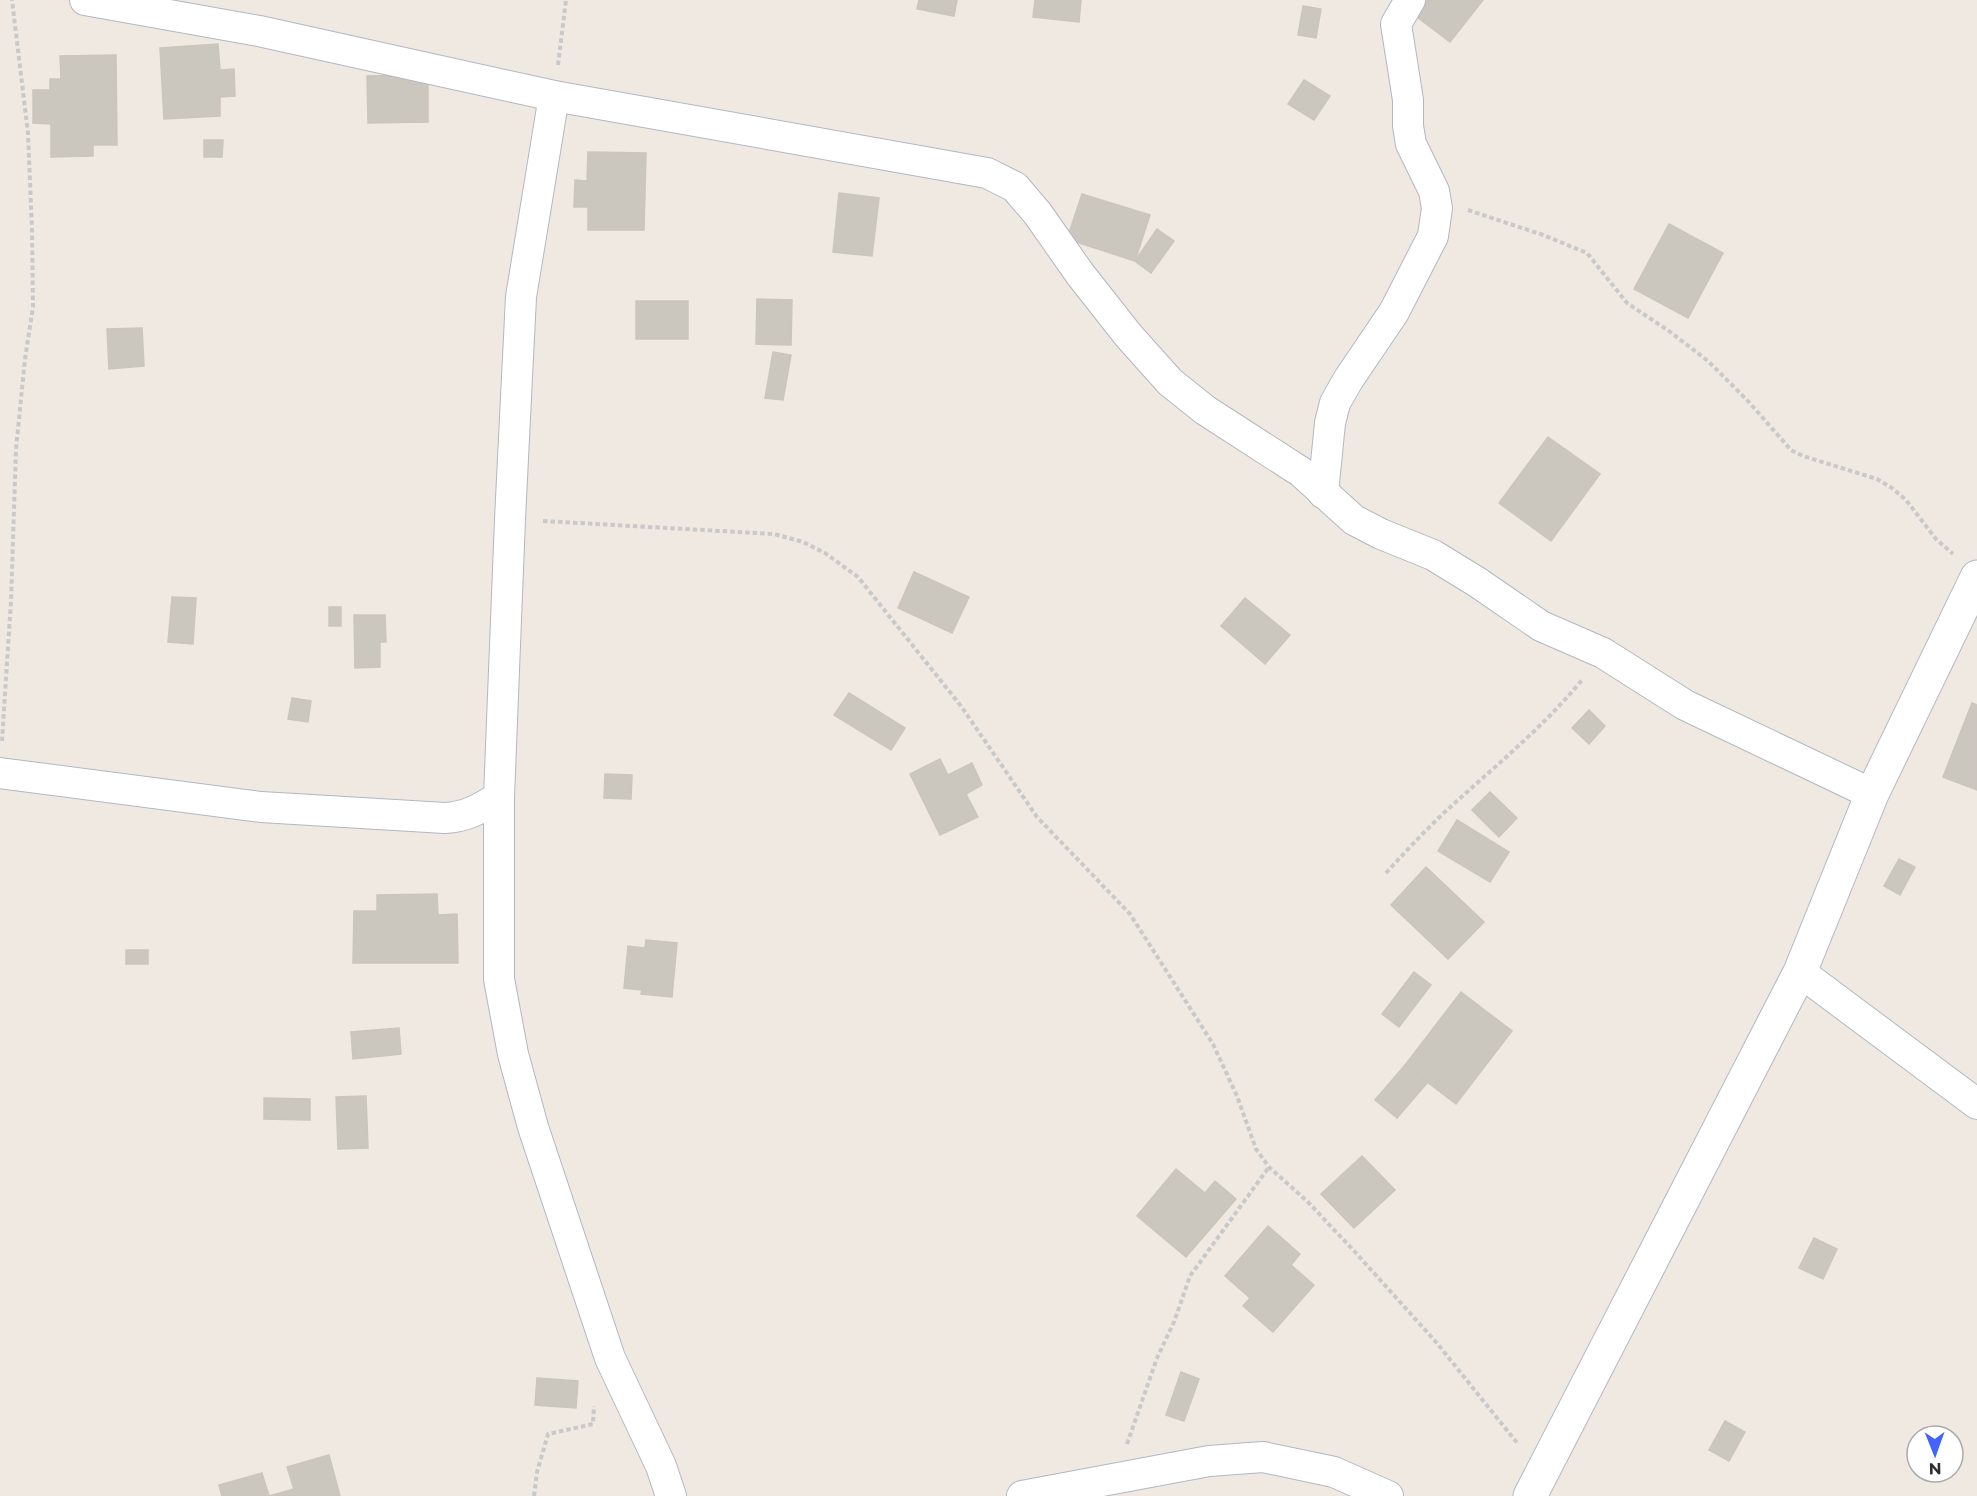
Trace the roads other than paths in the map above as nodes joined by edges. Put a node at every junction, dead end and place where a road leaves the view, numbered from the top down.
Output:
1 (85, 0) edge
2 (1410, 0) edge
3 (554, 96) junction
4 (1323, 493) junction
5 (1977, 578) edge
6 (0, 773) edge
7 (1872, 794) junction
8 (499, 797) junction
9 (1800, 972) junction
10 (1977, 1104) edge
11 (1535, 1484) edge
12 (671, 1496) edge
13 (1022, 1496) edge
14 (1388, 1496) edge

1 - 3 street
2 - 4 street
3 - 4 street
3 - 8 street
4 - 7 street
5 - 7 street
6 - 8 street
7 - 9 street
8 - 12 street
9 - 10 street
9 - 11 street
13 - 14 street

